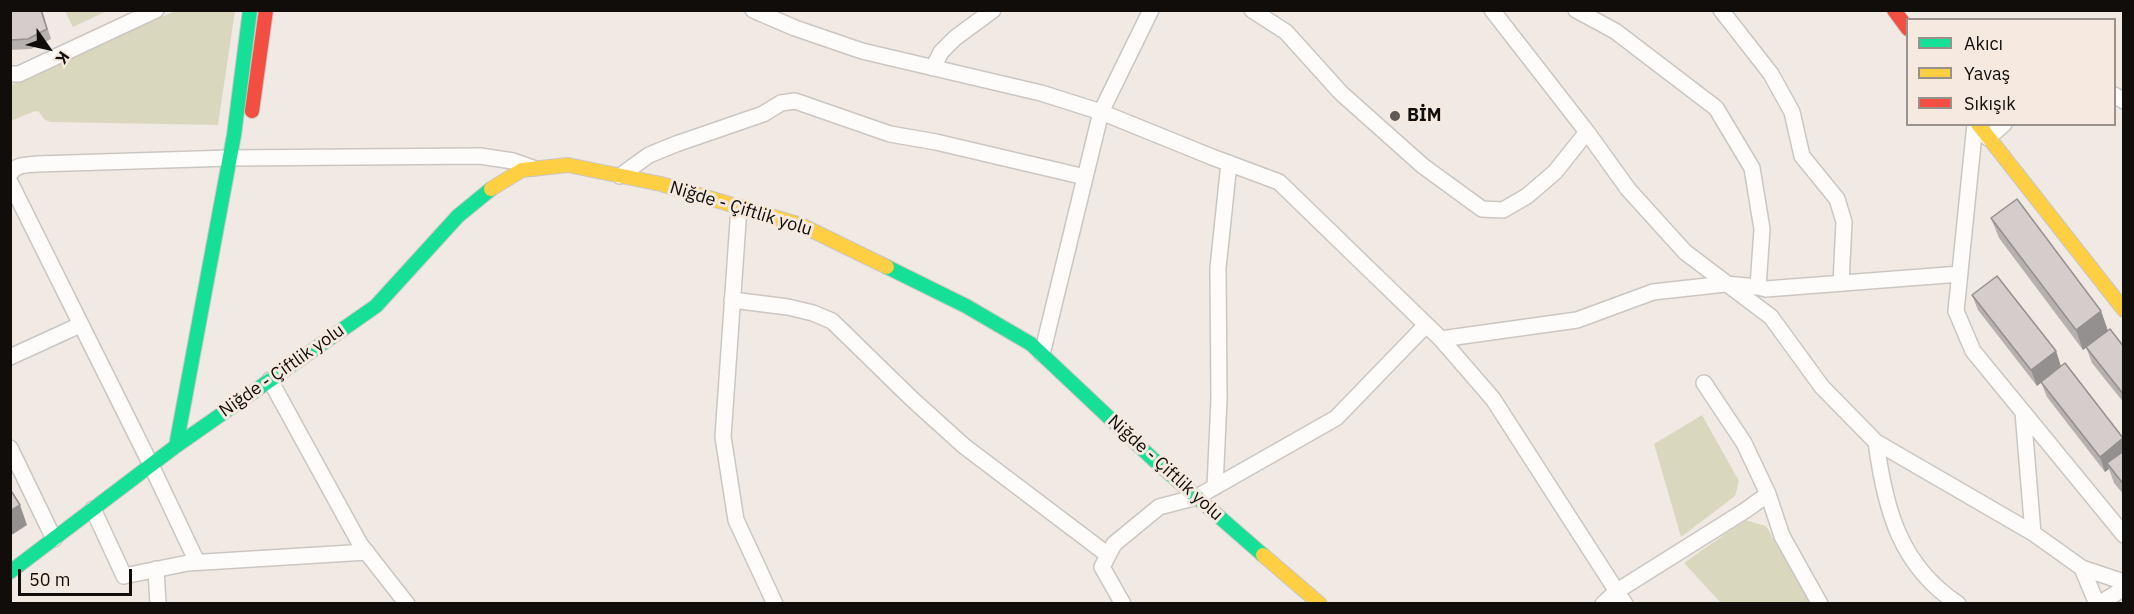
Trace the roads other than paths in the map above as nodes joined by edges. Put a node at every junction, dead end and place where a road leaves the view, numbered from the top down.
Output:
1 (156, 10) edge
2 (250, 10) edge
3 (266, 10) edge
4 (753, 10) edge
5 (993, 10) edge
6 (1151, 10) edge
7 (1252, 10) edge
8 (1492, 10) edge
9 (1576, 10) edge
10 (1721, 10) edge
11 (1894, 10) edge
12 (1906, 26) edge
13 (933, 68) junction
14 (10, 74) edge
15 (1101, 112) junction
16 (250, 126) dead end
17 (1977, 126) edge
18 (1979, 126) edge
19 (2002, 126) edge
20 (1587, 132) junction
21 (1988, 138) junction
22 (240, 159) junction
23 (1228, 163) junction
24 (534, 169) junction
25 (10, 174) edge
26 (620, 176) junction
27 (1085, 177) junction
28 (10, 182) edge
29 (739, 207) junction
30 (1960, 274) junction
31 (1841, 283) junction
32 (1725, 284) junction
33 (1758, 287) junction
34 (732, 300) junction
35 (2124, 310) edge
36 (80, 325) junction
37 (1426, 325) junction
38 (1440, 339) junction
39 (1042, 354) junction
40 (10, 357) edge
41 (270, 380) junction
42 (1704, 383) dead end
43 (197, 411) dead end
44 (2023, 412) junction
45 (193, 433) junction
46 (1876, 442) junction
47 (174, 447) junction
48 (10, 448) edge
49 (151, 465) junction
50 (1215, 487) junction
51 (1768, 494) junction
52 (1197, 497) junction
53 (93, 509) junction
54 (2033, 533) junction
55 (2124, 535) edge
56 (54, 539) junction
57 (367, 552) junction
58 (1108, 555) junction
59 (197, 562) junction
60 (2082, 568) junction
61 (156, 569) junction
62 (12, 571) edge
63 (2124, 582) edge
64 (2124, 588) edge
65 (1621, 597) edge
66 (158, 603) edge
67 (407, 603) edge
68 (775, 603) edge
69 (1123, 603) edge
70 (1320, 603) edge
71 (1603, 603) edge
72 (1820, 603) edge
73 (1958, 603) edge
74 (2098, 603) edge

1 - 14 street
2 - 22 main road
3 - 16 main road
4 - 13 street
5 - 13 street
6 - 15 street
7 - 20 street
8 - 20 street
9 - 33 street
10 - 31 street
11 - 12 main road
13 - 15 street
15 - 23 street
15 - 27 street
17 - 30 street
18 - 21 main road
19 - 21 street
20 - 32 street
21 - 35 main road
22 - 24 street
22 - 25 street
22 - 47 main road
23 - 37 street
23 - 50 street
24 - 26 main road, Niğde - Çiftlik yolu
24 - 41 main road, Niğde - Çiftlik yolu
26 - 27 street
26 - 29 main road, Niğde - Çiftlik yolu
27 - 39 street
28 - 36 street
29 - 34 street
29 - 39 main road, Niğde - Çiftlik yolu
30 - 31 street
30 - 44 street
31 - 33 street
32 - 33 street
32 - 38 street
32 - 46 street
34 - 58 street
34 - 68 street
36 - 40 street
36 - 49 street
37 - 38 street
37 - 50 street
38 - 65 street
39 - 52 main road, Niğde - Çiftlik yolu
41 - 45 main road, Niğde - Çiftlik yolu
41 - 57 street
42 - 51 street
43 - 45 main road
44 - 54 street
44 - 55 street
45 - 47 main road, Niğde - Çiftlik yolu
46 - 54 street
46 - 73 street
47 - 49 main road, Niğde - Çiftlik yolu
48 - 56 street
49 - 53 main road, Niğde - Çiftlik yolu
49 - 59 street
50 - 52 street
51 - 65 street
51 - 72 street
52 - 58 street
52 - 70 main road, Niğde - Çiftlik yolu
53 - 56 main road, Niğde - Çiftlik yolu
53 - 61 street
54 - 60 street
56 - 62 main road, Niğde - Çiftlik yolu
57 - 59 street
57 - 67 street
58 - 69 street
59 - 61 street
60 - 63 street
60 - 74 street
61 - 66 street
64 - 74 street
65 - 71 street

